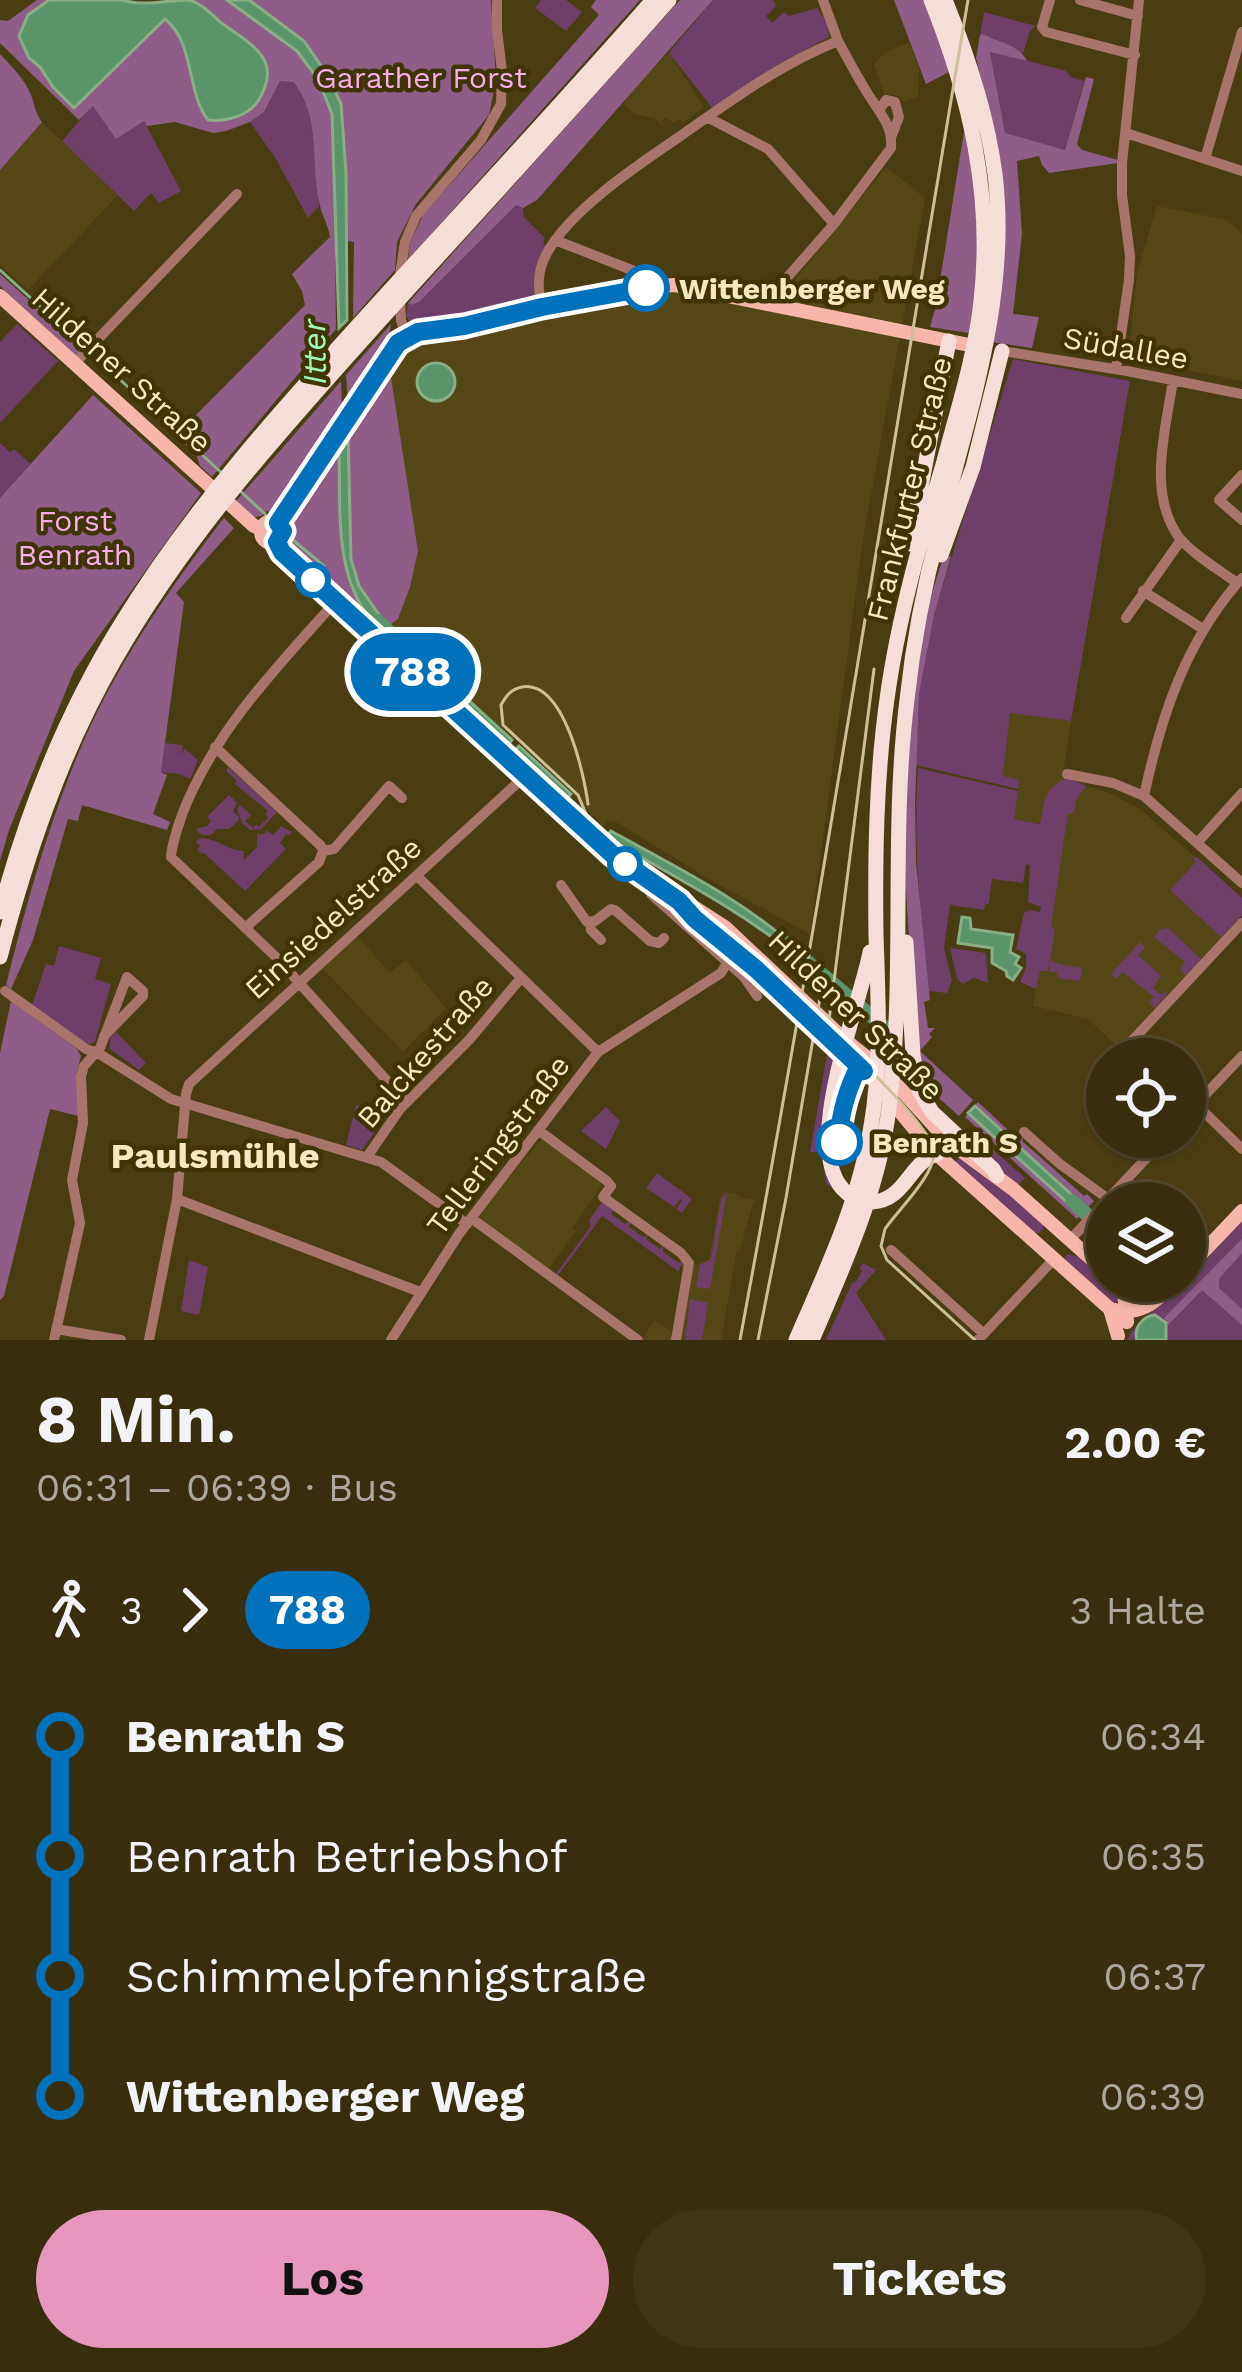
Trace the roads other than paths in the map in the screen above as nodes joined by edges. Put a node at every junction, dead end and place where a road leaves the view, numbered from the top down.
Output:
1 (497, 0) edge
2 (653, 0) edge
3 (669, 0) edge
4 (823, 0) edge
5 (931, 0) edge
6 (1050, 0) edge
7 (1080, 0) edge
8 (1139, 0) edge
9 (946, 3) edge
10 (1138, 16) junction
11 (1242, 32) edge
12 (838, 41) junction
13 (1136, 55) junction
14 (707, 117) junction
15 (1126, 133) junction
16 (1205, 158) junction
17 (1242, 171) edge
18 (237, 194) dead end
19 (834, 224) junction
20 (555, 240) junction
21 (412, 276) junction
22 (649, 287) junction
23 (0, 296) edge
24 (776, 306) junction
25 (542, 307) junction
26 (406, 337) junction
27 (982, 337) junction
28 (949, 341) junction
29 (1002, 351) junction
30 (978, 356) junction
31 (74, 364) junction
32 (1116, 369) junction
33 (1173, 380) junction
34 (1242, 394) edge
35 (1242, 475) edge
36 (234, 476) junction
37 (1242, 520) edge
38 (278, 523) junction
39 (262, 530) junction
40 (188, 536) junction
41 (1181, 540) junction
42 (277, 542) junction
43 (932, 566) junction
44 (1239, 580) edge
45 (1143, 591) junction
46 (336, 601) junction
47 (904, 605) junction
48 (1126, 618) dead end
49 (1203, 629) junction
50 (215, 747) junction
51 (1067, 773) dead end
52 (525, 776) junction
53 (1242, 793) edge
54 (1144, 796) junction
55 (402, 798) dead end
56 (1198, 842) junction
57 (322, 851) junction
58 (898, 860) junction
59 (417, 876) junction
60 (644, 878) junction
61 (1242, 883) edge
62 (561, 885) dead end
63 (679, 901) junction
64 (0, 913) edge
65 (590, 922) junction
66 (1242, 923) edge
67 (245, 928) junction
68 (876, 932) junction
69 (664, 938) dead end
70 (601, 940) dead end
71 (0, 957) edge
72 (727, 963) junction
73 (521, 978) junction
74 (297, 982) junction
75 (5, 991) dead end
76 (757, 996) dead end
77 (104, 1036) junction
78 (1134, 1038) edge
79 (598, 1052) junction
80 (98, 1053) junction
81 (1242, 1056) edge
82 (1206, 1091) edge
83 (406, 1102) junction
84 (185, 1103) junction
85 (1206, 1115) edge
86 (538, 1130) junction
87 (1024, 1132) dead end
88 (1242, 1148) edge
89 (963, 1154) junction
90 (367, 1157) junction
91 (1148, 1158) edge
92 (943, 1159) junction
93 (998, 1176) junction
94 (1127, 1182) edge
95 (1086, 1183) edge
96 (177, 1199) junction
97 (1242, 1211) edge
98 (1047, 1218) junction
99 (469, 1221) junction
100 (1086, 1223) edge
101 (1076, 1233) junction
102 (1028, 1234) junction
103 (1206, 1248) edge
104 (891, 1250) dead end
105 (1086, 1255) joint
106 (1054, 1259) junction
107 (420, 1292) junction
108 (1124, 1302) edge
109 (1151, 1302) edge
110 (1110, 1309) junction
111 (1127, 1313) junction
112 (55, 1335) edge
113 (981, 1337) edge
114 (1117, 1338) edge
115 (121, 1340) edge
116 (149, 1340) edge
117 (391, 1340) edge
118 (636, 1340) edge
119 (676, 1340) edge
120 (796, 1340) edge
121 (812, 1340) edge

1 - 26 street
2 - 21 highway
3 - 21 highway
4 - 12 street
5 - 27 highway, Frankfurter Straße
6 - 13 street
7 - 10 street
8 - 10 street
9 - 27 highway, Frankfurter Straße
10 - 13 street
11 - 16 street
12 - 14 street
12 - 19 street
13 - 15 street
14 - 19 street
14 - 20 street
15 - 16 street
15 - 32 street
16 - 17 street
18 - 31 street
19 - 24 street
20 - 22 street
20 - 25 street
21 - 36 highway
21 - 36 highway
22 - 24 main road
22 - 25 main road
23 - 31 main road, Hildener Straße
24 - 28 main road
25 - 26 main road
26 - 38 main road
27 - 30 highway, Frankfurter Straße
28 - 29 main road
28 - 47 highway
29 - 32 street, Südallee
29 - 43 highway
30 - 43 highway, Frankfurter Straße
30 - 47 highway, Frankfurter Straße
31 - 39 main road, Hildener Straße
32 - 33 street, Südallee
33 - 34 street, Südallee
33 - 41 street
35 - 37 street
36 - 40 highway
38 - 39 main road
38 - 42 main road
39 - 42 main road, Hildener Straße
40 - 64 highway
40 - 71 highway
41 - 44 street
41 - 45 street
42 - 46 main road, Hildener Straße
43 - 58 highway, Frankfurter Straße
44 - 49 street
45 - 48 street
45 - 49 street
46 - 50 street
46 - 52 main road, Hildener Straße
47 - 68 highway, Frankfurter Straße
49 - 54 street
50 - 57 street
50 - 67 street
51 - 54 street
52 - 59 street, Einsiedelstraße
52 - 60 main road, Hildener Straße
53 - 56 street
54 - 56 street
55 - 57 street
56 - 61 street
57 - 67 street
58 - 93 highway
58 - 121 highway
59 - 73 street
59 - 74 street, Einsiedelstraße
60 - 63 main road, Hildener Straße
60 - 72 street, Hildener Straße
62 - 65 street
63 - 89 main road, Hildener Straße
63 - 92 main road, Hildener Straße
65 - 69 street
65 - 70 street
66 - 78 street
67 - 74 street
68 - 92 highway
68 - 120 highway, Frankfurter Straße
72 - 76 street, Hildener Straße
72 - 79 street, Telleringstraße
73 - 79 street
73 - 83 street, Balckestraße
74 - 83 street
74 - 84 street, Einsiedelstraße
75 - 80 street
77 - 77 street
77 - 80 street
79 - 86 street, Telleringstraße
80 - 84 street
80 - 112 street
81 - 82 street
83 - 90 street, Balckestraße
84 - 90 street
84 - 96 street
85 - 88 street
86 - 99 street, Telleringstraße
86 - 119 street
87 - 95 street
89 - 92 main road
89 - 93 main road, Hildener Straße
90 - 99 street
91 - 94 street
92 - 102 main road, Hildener Straße
93 - 98 main road, Hildener Straße
96 - 107 street
96 - 116 street
97 - 103 main road
98 - 101 main road, Hildener Straße
98 - 102 main road
99 - 107 street, Telleringstraße
99 - 118 street
100 - 101 street
101 - 105 main road, Hildener Straße
102 - 106 main road, Hildener Straße
104 - 113 street
105 - 106 main road
106 - 110 main road, Hildener Straße
106 - 113 street
107 - 117 street, Telleringstraße
108 - 111 main road
109 - 111 main road
110 - 111 main road
110 - 114 main road
111 - 114 main road
112 - 115 street

